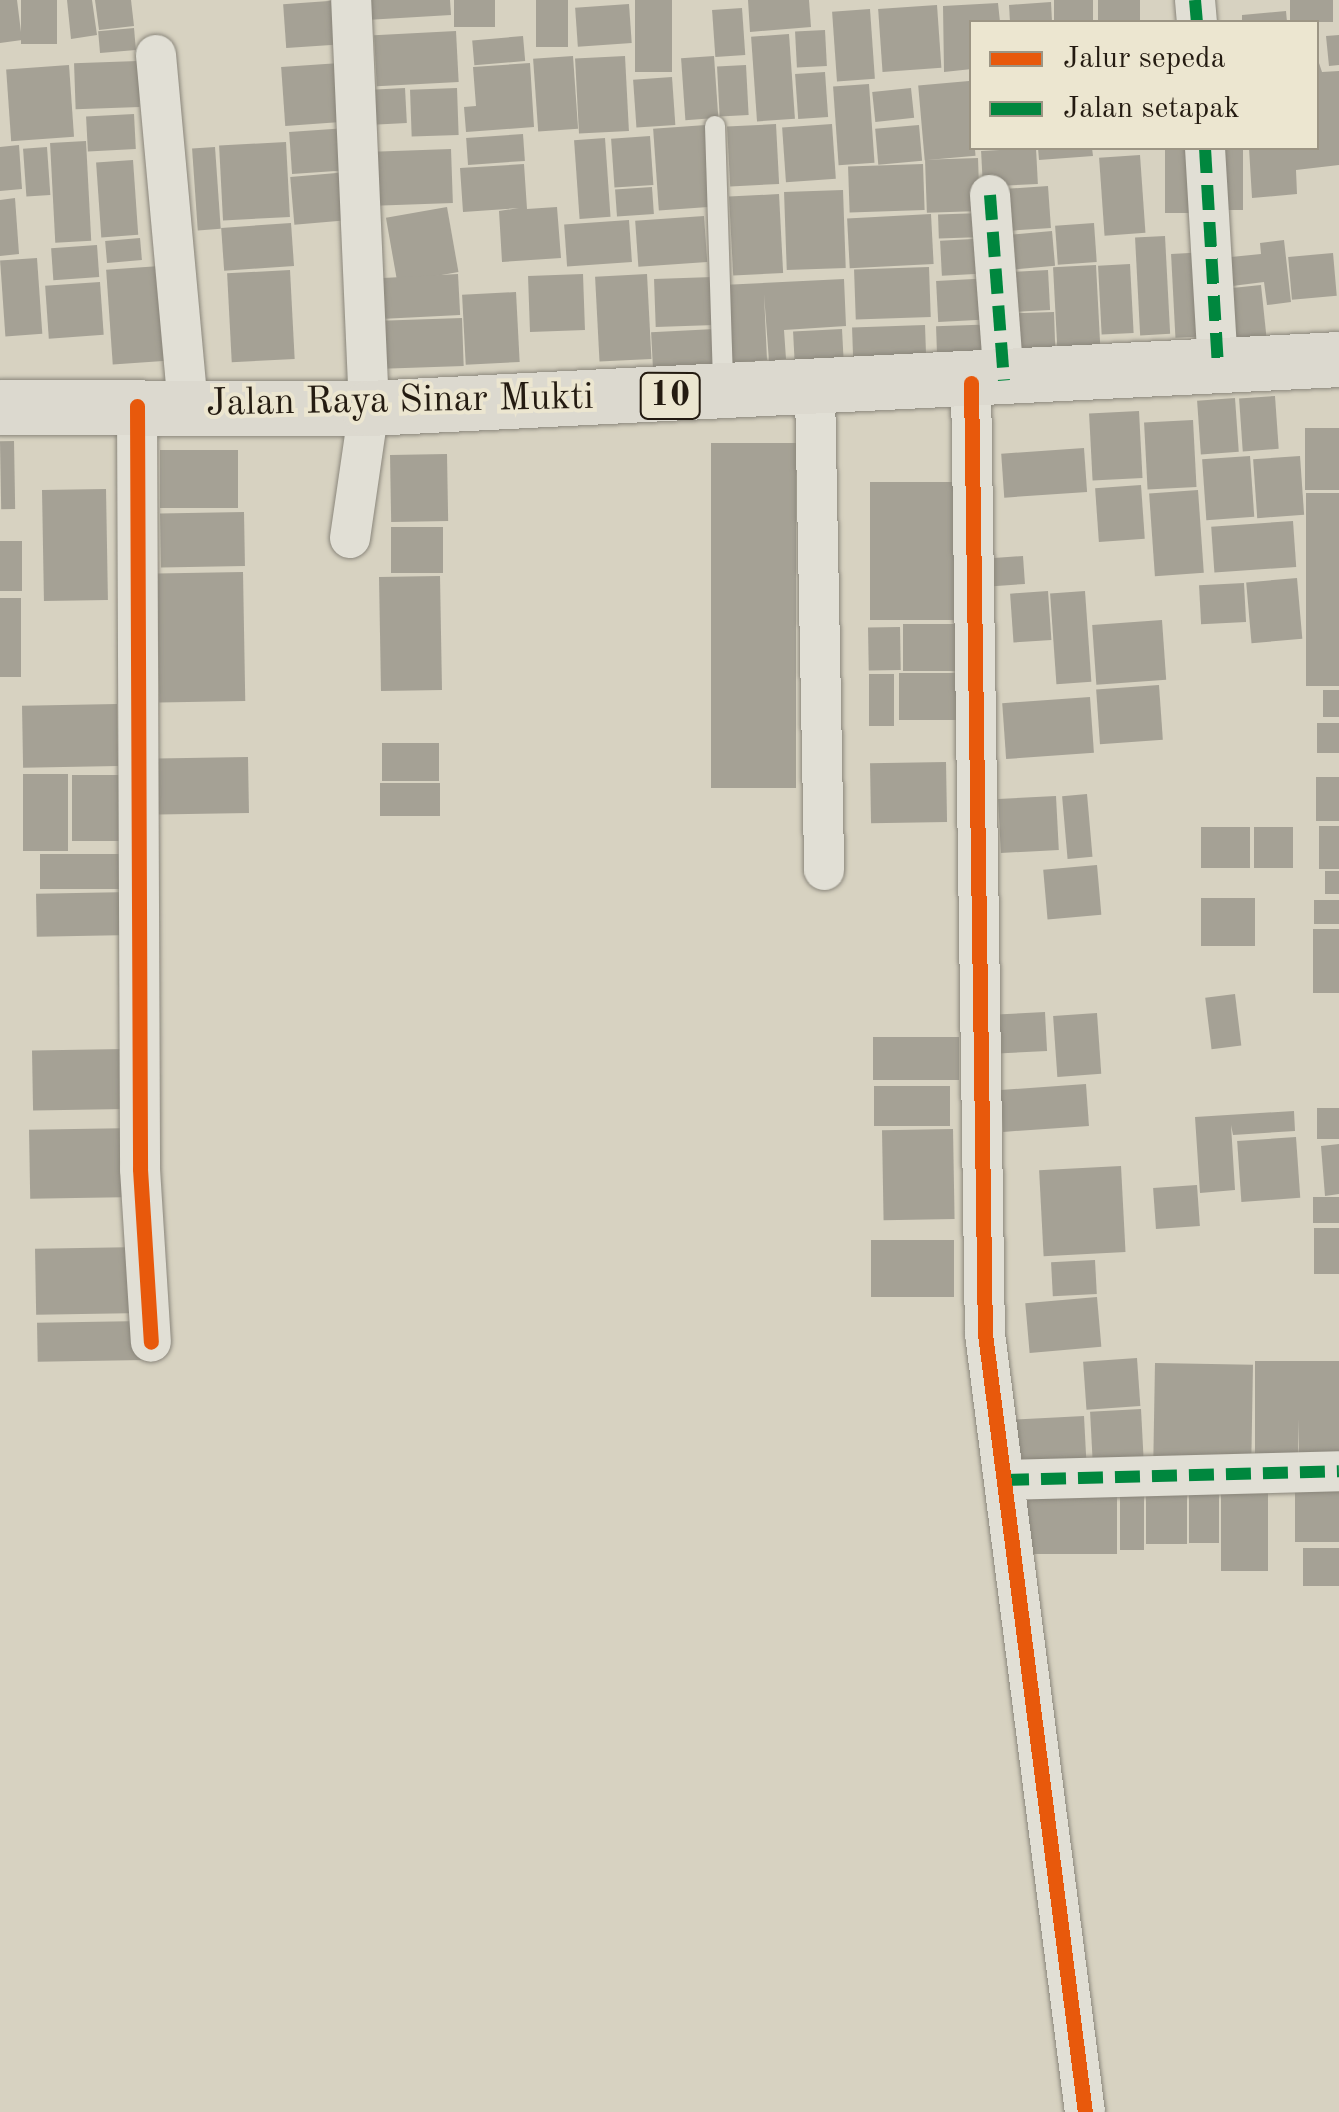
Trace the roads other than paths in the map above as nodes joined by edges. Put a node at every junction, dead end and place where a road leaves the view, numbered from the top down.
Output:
1 (351, 0) edge
2 (156, 55) dead end
3 (715, 126) dead end
4 (1205, 150) edge
5 (990, 195) dead end
6 (1339, 358) edge
7 (1218, 365) junction
8 (987, 382) junction
9 (816, 391) junction
10 (723, 394) junction
11 (163, 406) junction
12 (0, 407) edge
13 (369, 408) junction
14 (350, 538) dead end
15 (824, 870) dead end
16 (152, 1342) dead end
17 (1339, 1471) edge
18 (1004, 1480) junction
19 (1084, 2112) edge

1 - 13 street
2 - 11 street
3 - 10 lane
4 - 7 street
5 - 8 street
6 - 7 highway, Jalan Raya Sinar Mukti / 10
7 - 8 highway, Jalan Raya Sinar Mukti / 10
8 - 9 highway, Jalan Raya Sinar Mukti / 10
8 - 18 street
9 - 10 highway, Jalan Raya Sinar Mukti / 10
9 - 15 street
10 - 13 highway, Jalan Raya Sinar Mukti / 10
11 - 12 highway, Jalan Raya Sinar Mukti / 10
11 - 13 highway, Jalan Raya Sinar Mukti / 10
11 - 16 street
13 - 14 street
17 - 18 street
18 - 19 street

